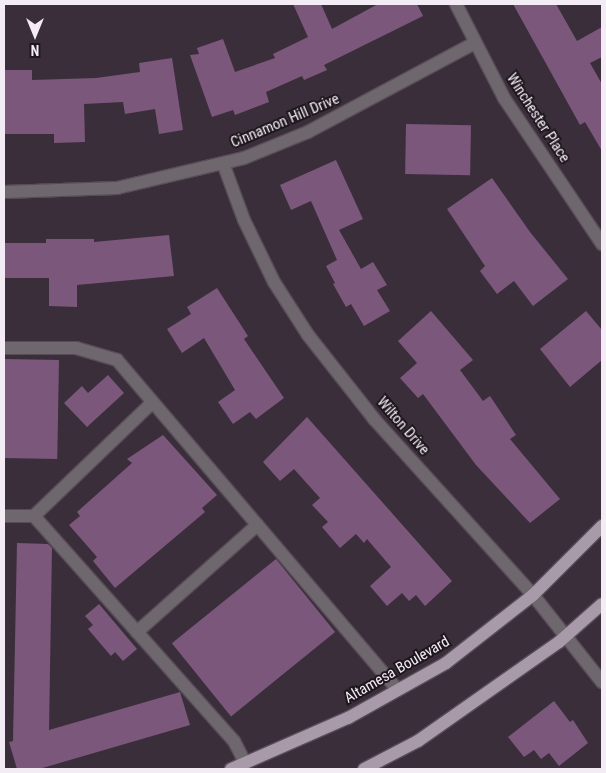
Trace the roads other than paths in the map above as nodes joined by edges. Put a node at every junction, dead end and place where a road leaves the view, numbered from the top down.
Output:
1 (456, 4) edge
2 (475, 43) junction
3 (223, 163) junction
4 (4, 192) edge
5 (602, 244) edge
6 (4, 348) edge
7 (152, 403) junction
8 (4, 516) edge
9 (34, 516) junction
10 (257, 525) junction
11 (602, 526) edge
12 (533, 595) junction
13 (602, 604) edge
14 (137, 632) junction
15 (564, 638) junction
16 (602, 682) edge
17 (398, 690) junction
18 (245, 763) junction
19 (231, 769) edge
20 (364, 769) edge

1 - 2 street, Winchester Place
2 - 3 street, Cinnamon Hill Drive
2 - 5 street, Winchester Place
3 - 4 street, Cinnamon Hill Drive
3 - 12 street, Wilton Drive
6 - 7 street
7 - 9 street
7 - 10 street
8 - 9 street
9 - 14 street
10 - 14 street
10 - 17 street
11 - 12 main road, Altamesa Boulevard
12 - 15 street, Wilton Drive
12 - 17 main road, Altamesa Boulevard
13 - 15 main road
14 - 18 street
15 - 16 street, Wilton Drive
15 - 20 main road
17 - 18 main road, Altamesa Boulevard
18 - 19 main road, Altamesa Boulevard

